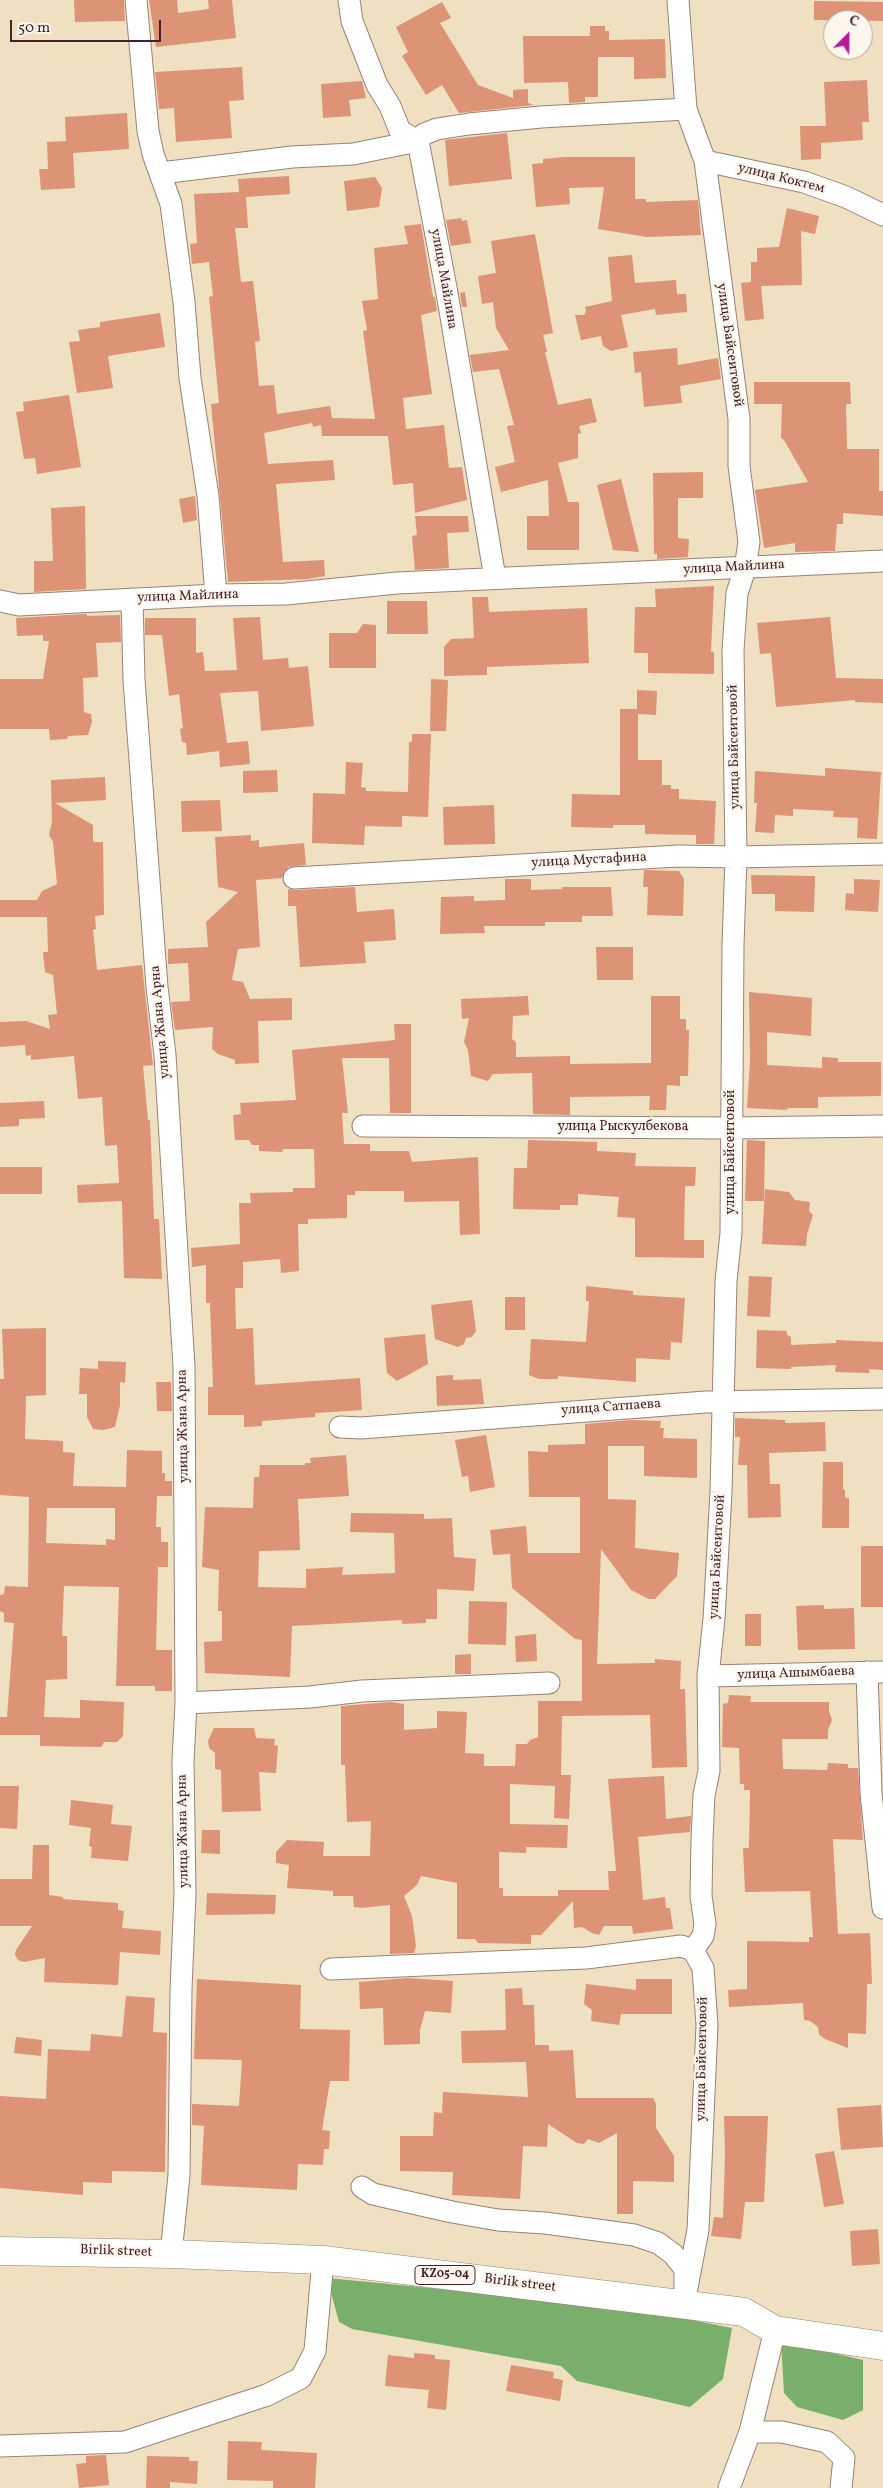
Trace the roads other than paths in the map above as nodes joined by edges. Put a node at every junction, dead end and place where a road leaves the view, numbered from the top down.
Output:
1 (136, 0) edge
2 (349, 0) edge
3 (678, 0) edge
4 (686, 109) junction
5 (418, 141) junction
6 (705, 161) junction
7 (161, 173) junction
8 (883, 215) edge
9 (883, 561) edge
10 (745, 569) junction
11 (495, 578) junction
12 (216, 595) junction
13 (132, 599) junction
14 (0, 601) edge
15 (883, 854) edge
16 (736, 857) junction
17 (294, 878) dead end
18 (362, 1126) dead end
19 (883, 1126) edge
20 (731, 1128) junction
21 (883, 1399) edge
22 (724, 1401) junction
23 (340, 1427) dead end
24 (875, 1672) edge
25 (708, 1676) junction
26 (549, 1683) dead end
27 (186, 1703) junction
28 (883, 1908) edge
29 (693, 1950) junction
30 (331, 1969) dead end
31 (362, 2187) dead end
32 (0, 2250) edge
33 (171, 2254) junction
34 (323, 2260) junction
35 (684, 2303) junction
36 (775, 2330) junction
37 (883, 2346) edge
38 (750, 2432) junction
39 (0, 2446) edge
40 (729, 2488) edge
41 (841, 2488) edge

1 - 7 street
2 - 5 street
3 - 4 street, улица Байсеитовой
4 - 5 street
4 - 6 street, улица Байсеитовой
5 - 7 street
5 - 11 street, улица Майлина
6 - 8 street, улица Коктем
6 - 10 street, улица Байсеитовой
7 - 12 street
9 - 10 street, улица Майлина
10 - 11 street, улица Майлина
10 - 16 street, улица Байсеитовой
11 - 12 street, улица Майлина
12 - 13 street, улица Майлина
13 - 14 street, улица Майлина
13 - 27 street, улица Жана Арна
15 - 16 street, улица Мустафина
16 - 17 street, улица Мустафина
16 - 20 street, улица Байсеитовой
18 - 20 street, улица Рыскулбекова
19 - 20 street, улица Рыскулбекова
20 - 22 street, улица Байсеитовой
21 - 22 street, улица Сатпаева
22 - 23 street, улица Сатпаева
22 - 25 street, улица Байсеитовой
24 - 25 street, улица Ашымбаева
24 - 28 street
25 - 29 street, улица Байсеитовой
26 - 27 street
27 - 33 street, улица Жана Арна
29 - 30 street
29 - 35 street, улица Байсеитовой
31 - 35 street
32 - 33 main road, Birlik street / KZ05-04
33 - 34 main road, Birlik street / KZ05-04
34 - 35 main road, Birlik street / KZ05-04
34 - 39 street
35 - 36 main road, Birlik street / KZ05-04
36 - 37 main road, Birlik street / KZ05-04
36 - 38 street
38 - 40 street
38 - 41 street

